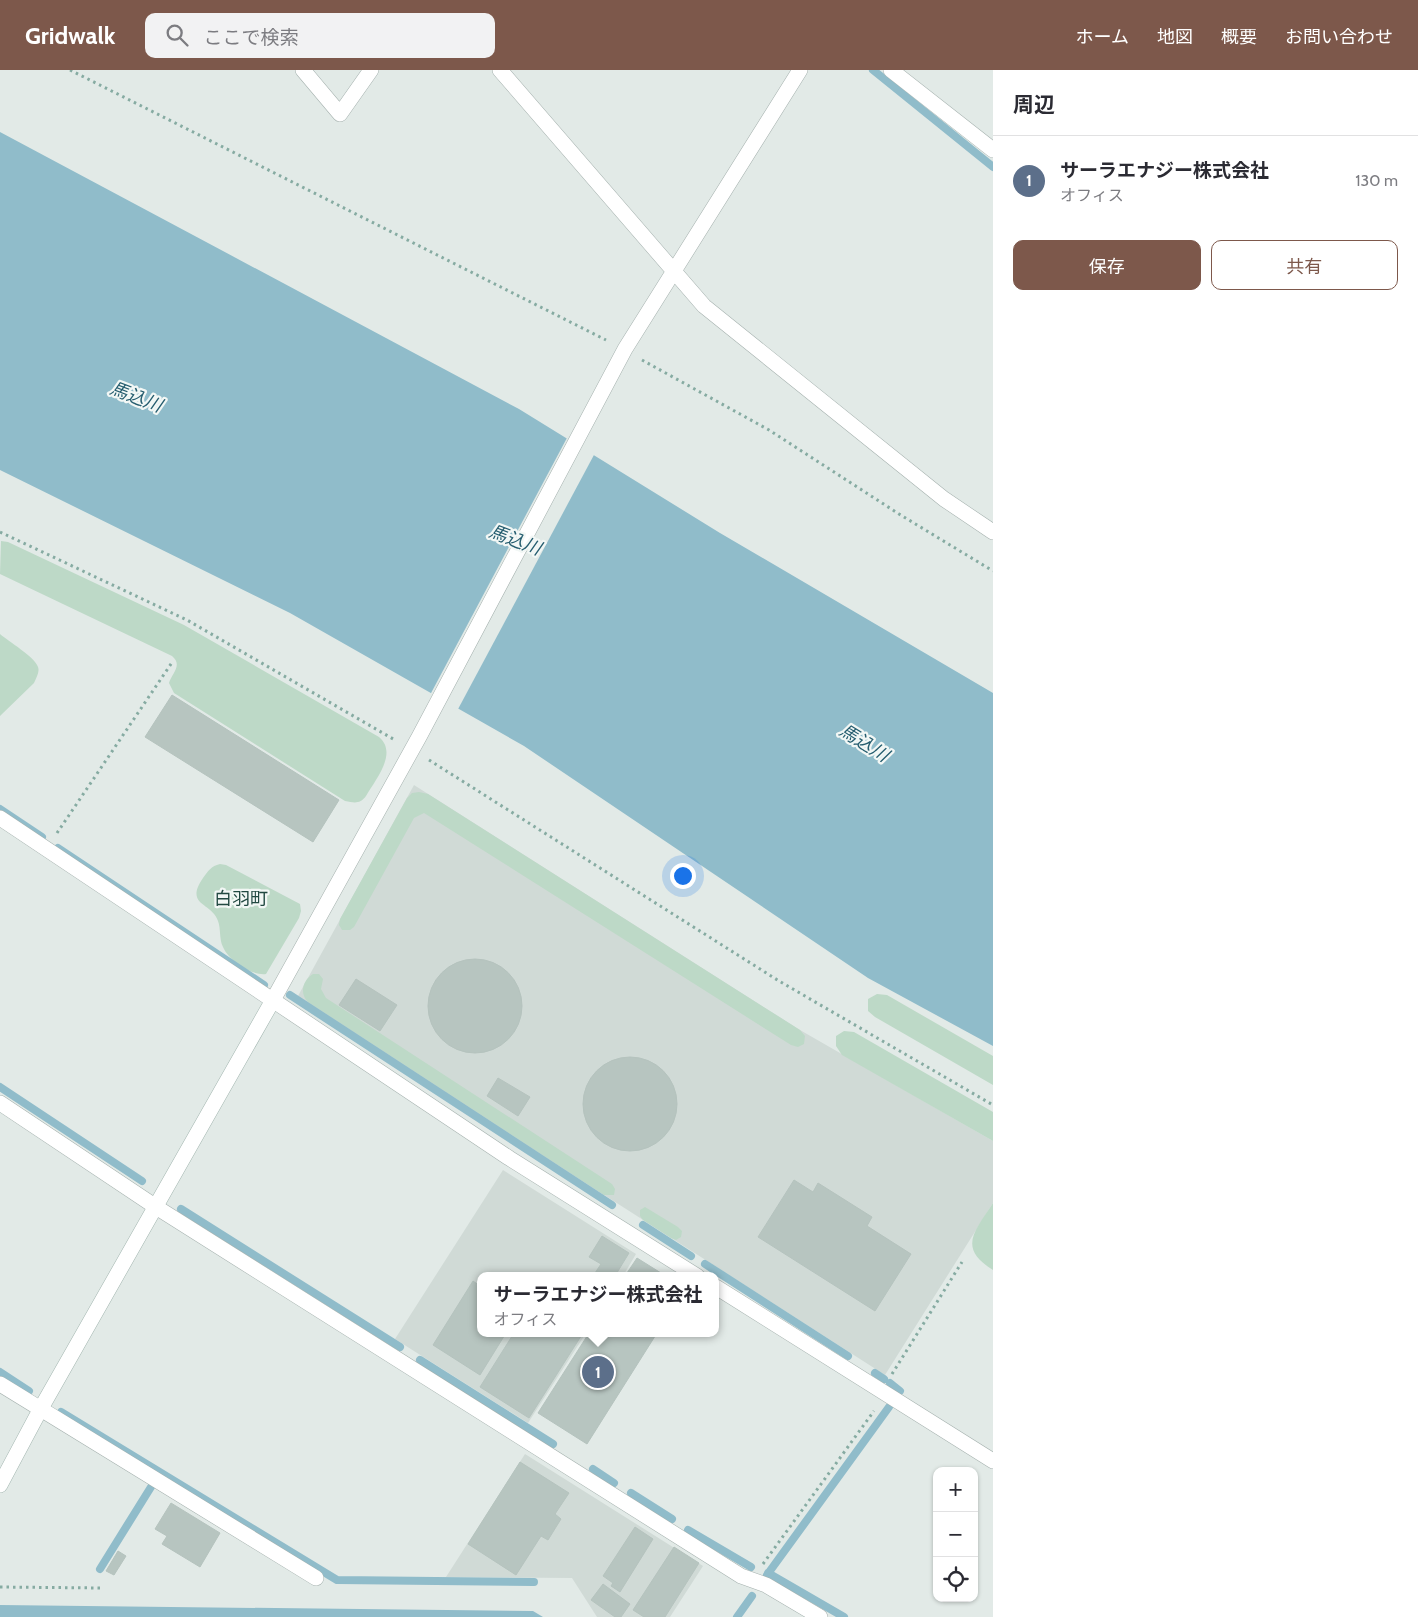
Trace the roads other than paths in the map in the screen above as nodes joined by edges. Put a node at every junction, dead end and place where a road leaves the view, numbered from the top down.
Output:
1 (303, 70) edge
2 (371, 70) edge
3 (500, 70) edge
4 (800, 70) edge
5 (891, 70) edge
6 (993, 150) edge
7 (673, 272) junction
8 (993, 532) edge
9 (0, 818) edge
10 (273, 1000) junction
11 (0, 1103) edge
12 (156, 1207) junction
13 (691, 1272) edge
14 (719, 1289) edge
15 (0, 1384) edge
16 (40, 1410) junction
17 (993, 1461) edge
18 (0, 1485) edge
19 (316, 1578) dead end
20 (820, 1617) edge

1 - 2 street
3 - 7 street
4 - 7 street
5 - 6 street
7 - 8 street
7 - 10 street
9 - 10 street
10 - 12 street
10 - 13 street
11 - 12 street
12 - 16 street
12 - 20 street
14 - 17 street
15 - 16 street
16 - 18 street
16 - 19 street

